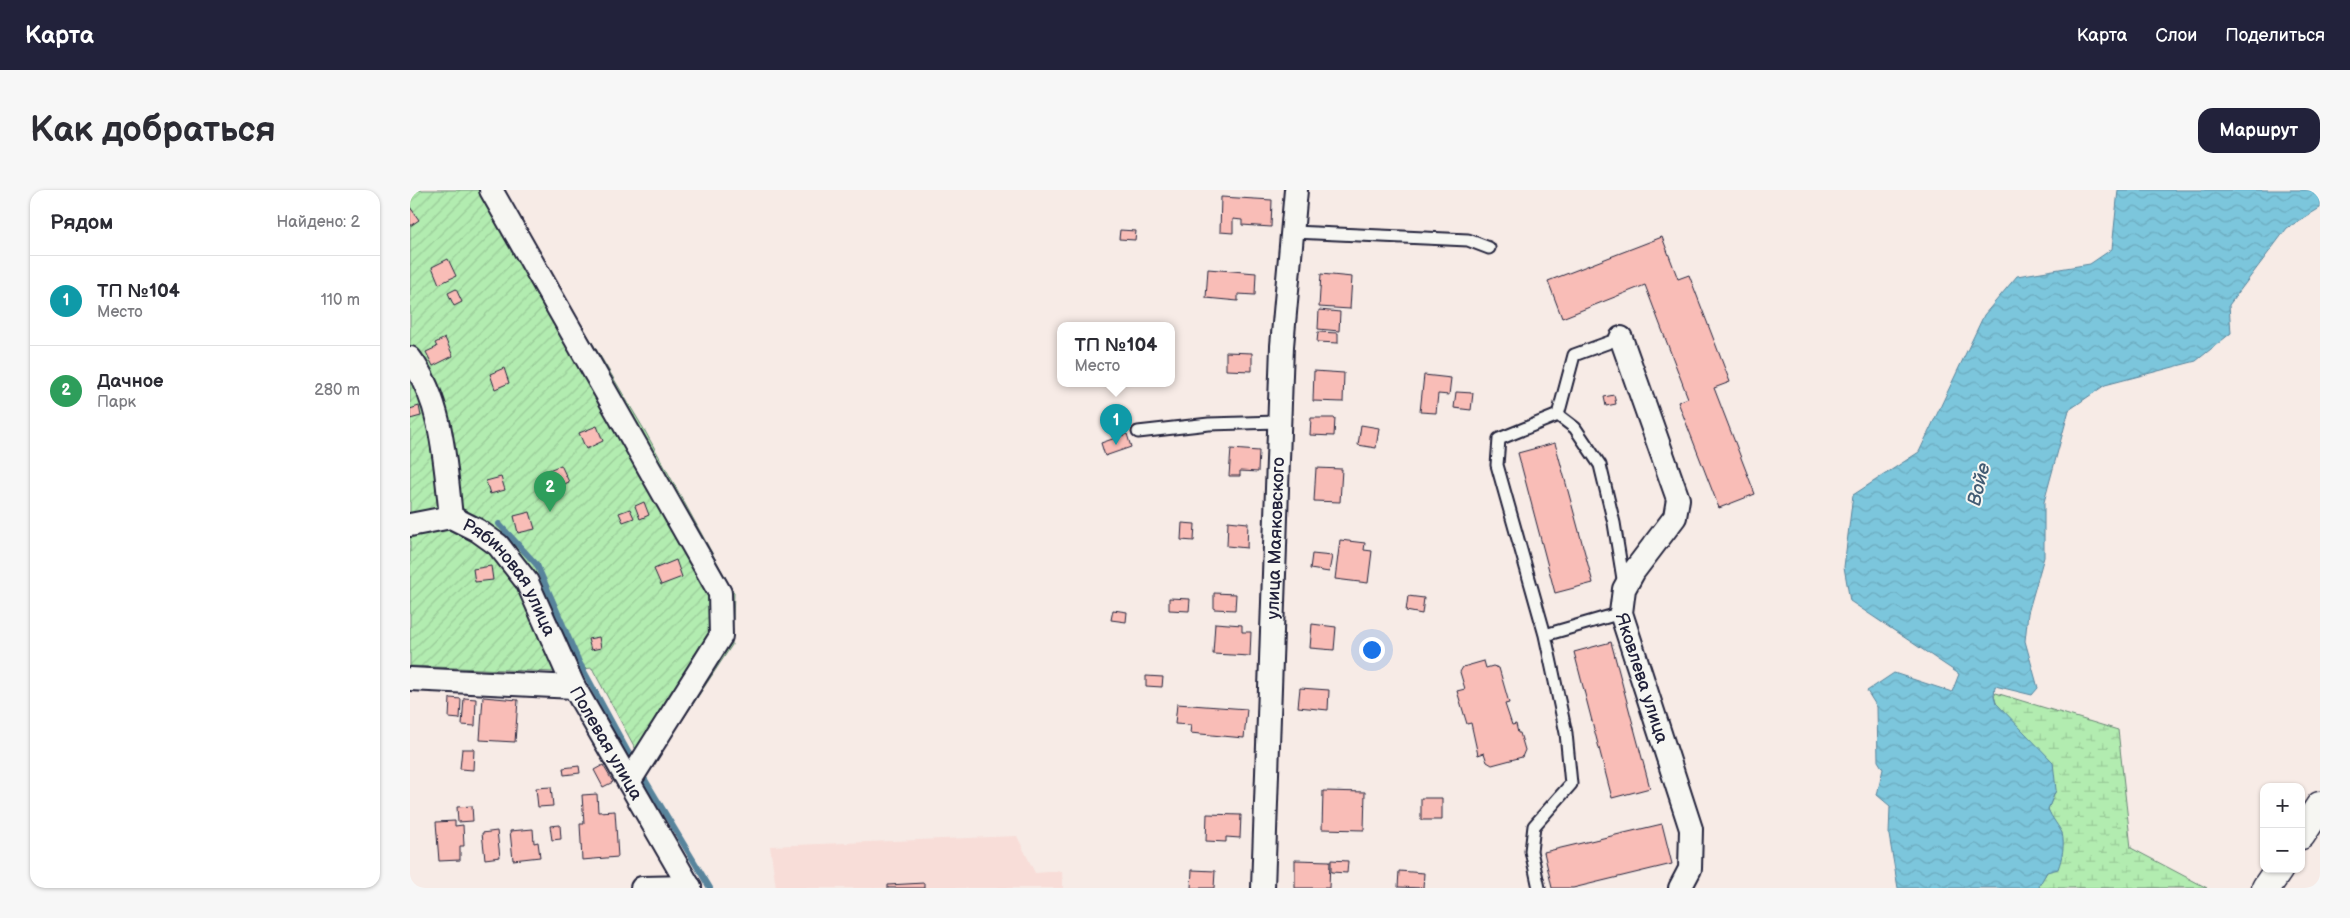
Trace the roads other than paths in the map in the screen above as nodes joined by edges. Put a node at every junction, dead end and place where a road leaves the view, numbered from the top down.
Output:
1 (491, 190) edge
2 (1296, 190) edge
3 (1294, 232) junction
4 (1489, 248) dead end
5 (1621, 338) joint
6 (410, 358) edge
7 (1558, 416) junction
8 (1280, 422) junction
9 (1138, 432) dead end
10 (451, 517) junction
11 (410, 526) edge
12 (1624, 589) junction
13 (1621, 613) junction
14 (1546, 635) junction
15 (410, 679) edge
16 (574, 687) junction
17 (629, 782) junction
18 (2320, 806) edge
19 (2305, 829) edge
20 (2276, 873) edge
21 (690, 887) edge
22 (642, 888) edge
23 (1264, 888) edge
24 (1539, 888) edge
25 (1680, 888) edge
26 (2266, 888) edge

1 - 17 street
2 - 3 street, улица Маяковского
3 - 4 lane
3 - 8 street, улица Маяковского
5 - 7 lane
5 - 12 street, Яковлева улица
6 - 10 street
7 - 12 lane
7 - 14 lane
8 - 9 lane
8 - 23 street, улица Маяковского
10 - 11 street, Рябиновая улица
10 - 16 street, Рябиновая улица
12 - 13 street, Яковлева улица
13 - 14 lane
13 - 25 street, Яковлева улица
14 - 24 lane
15 - 16 street, Полевая улица
16 - 17 street, Полевая улица
17 - 21 street, Полевая улица
18 - 19 main road
20 - 26 main road
21 - 22 street

